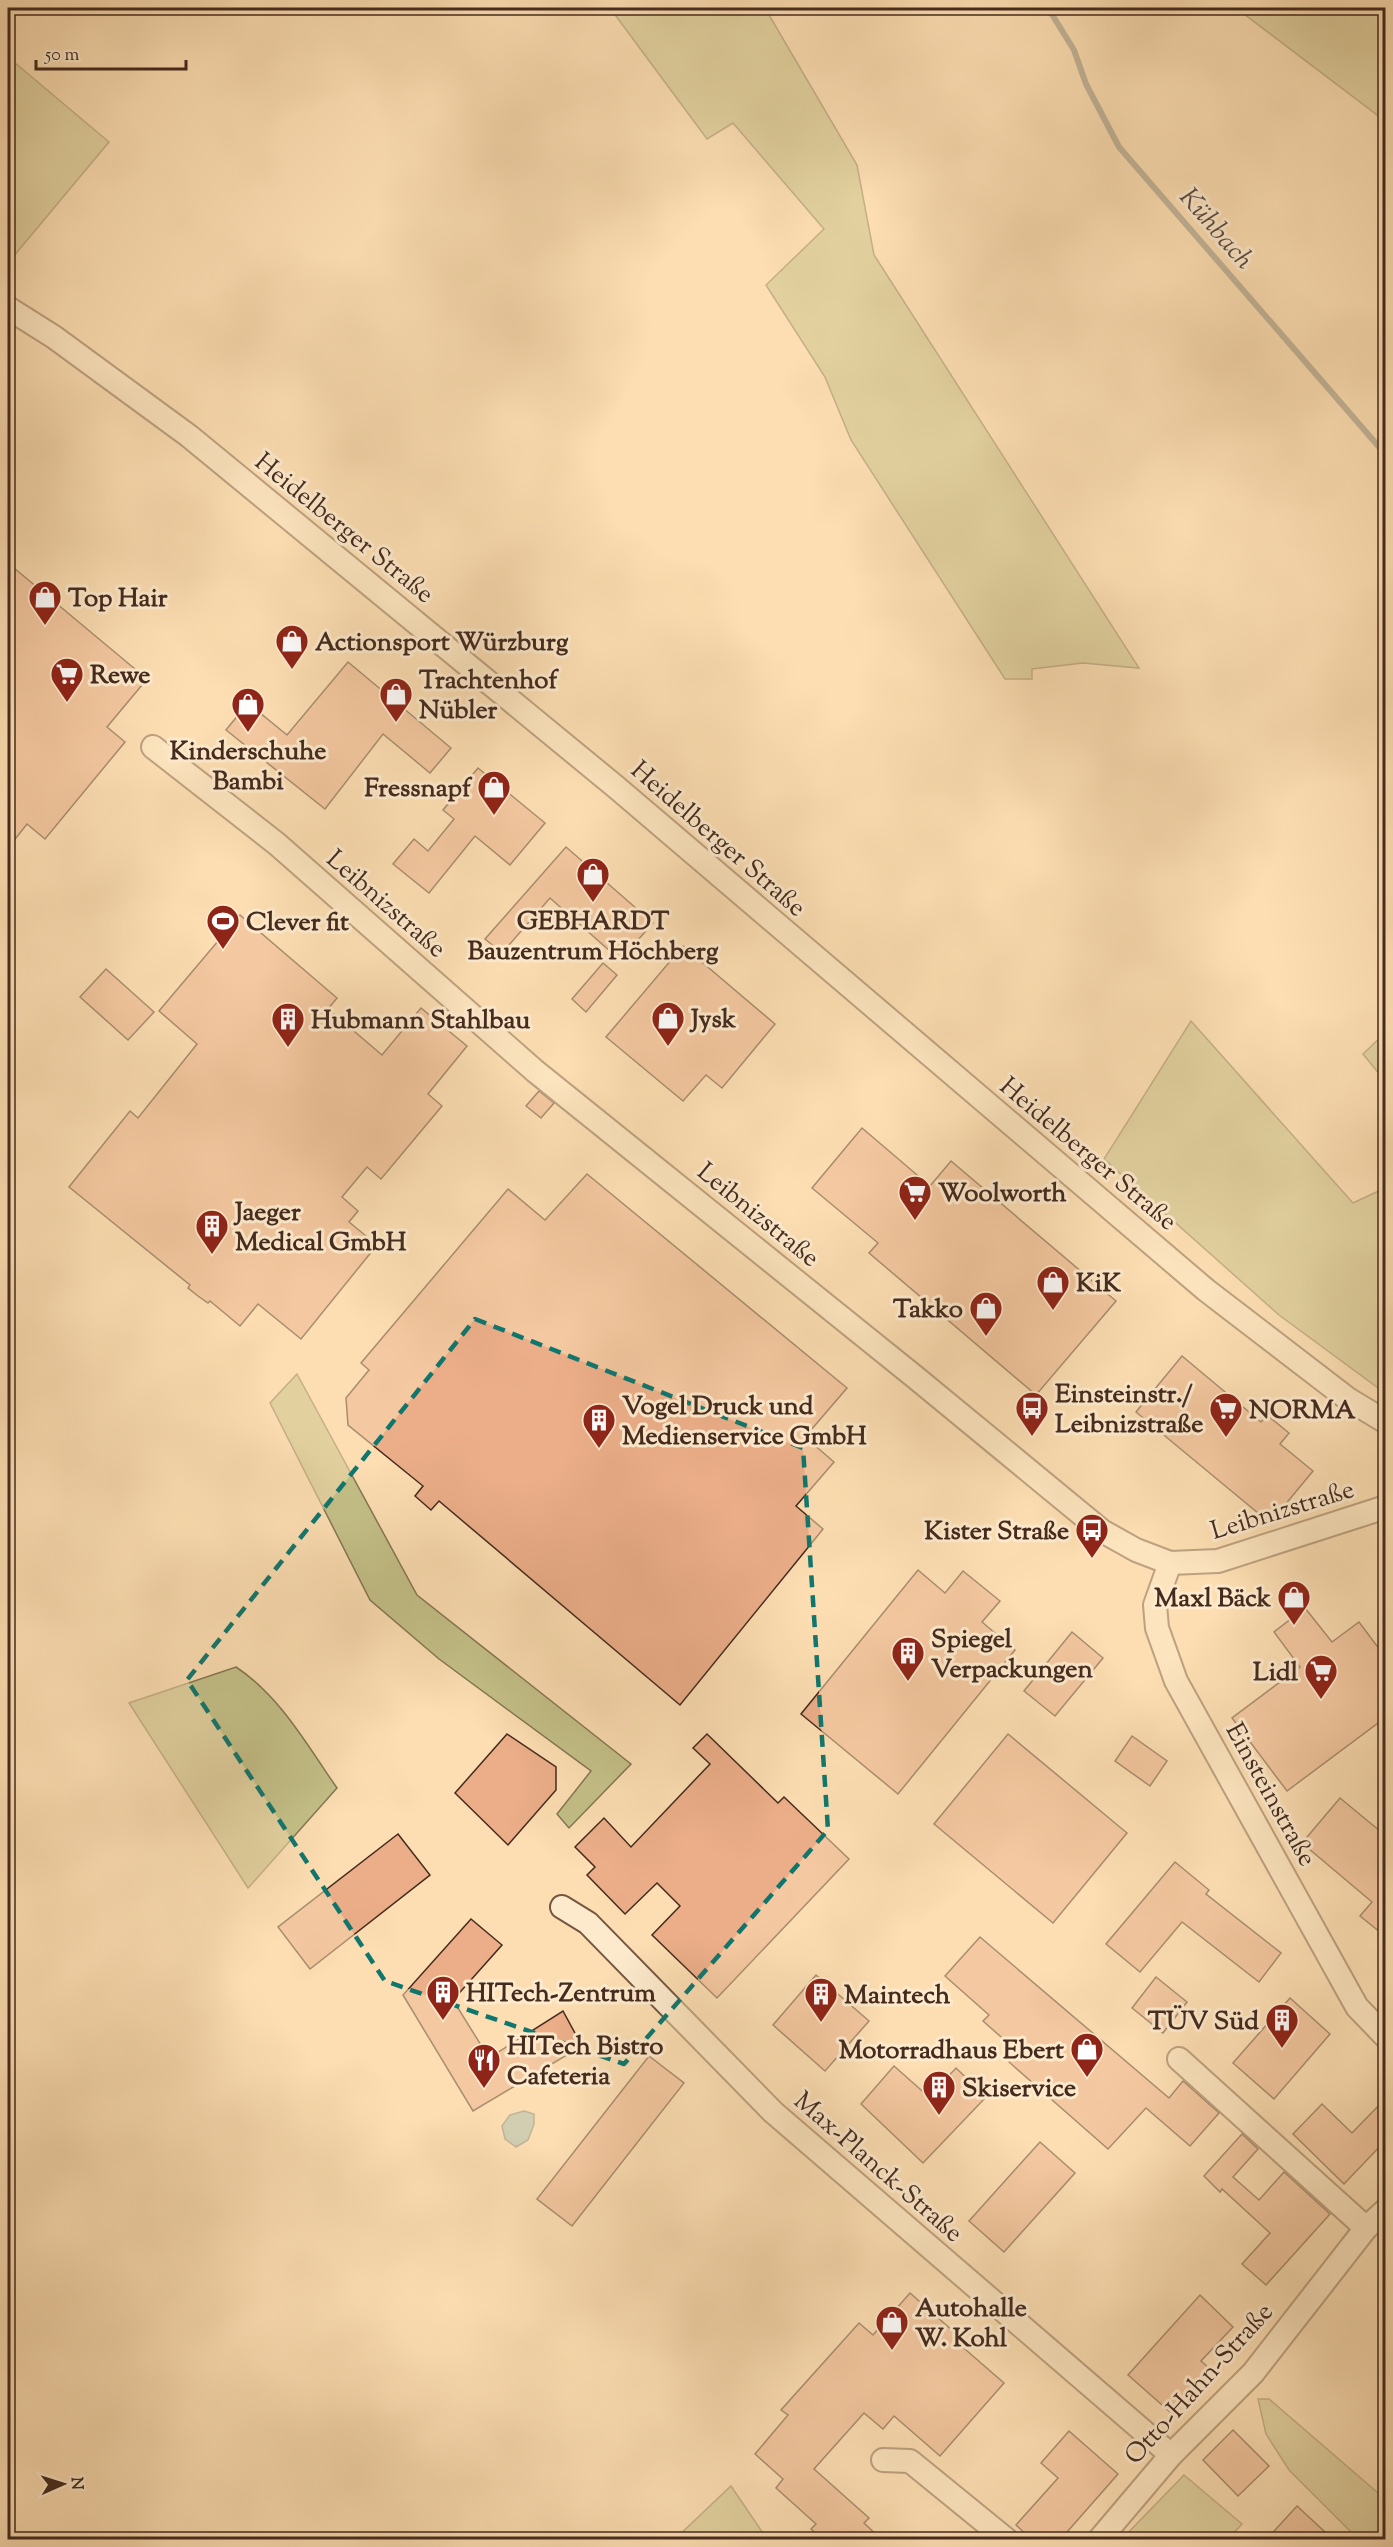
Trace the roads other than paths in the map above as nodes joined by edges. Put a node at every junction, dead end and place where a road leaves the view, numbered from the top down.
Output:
1 (8, 308) edge
2 (153, 747) dead end
3 (1386, 1422) edge
4 (1386, 1507) edge
5 (1170, 1563) junction
6 (562, 1907) dead end
7 (1386, 2037) edge
8 (1179, 2059) dead end
9 (1386, 2210) edge
10 (1366, 2228) junction
11 (1171, 2455) junction
12 (883, 2460) dead end
13 (1007, 2540) edge
14 (1099, 2540) edge

1 - 3 street, Heidelberger Straße
2 - 5 street, Leibnizstraße
4 - 5 street, Leibnizstraße
5 - 7 street, Einsteinstraße
6 - 11 street, Max-Planck-Straße
8 - 10 street
9 - 10 street, Otto-Hahn-Straße
10 - 11 street, Otto-Hahn-Straße
11 - 14 street, Otto-Hahn-Straße
12 - 13 street

